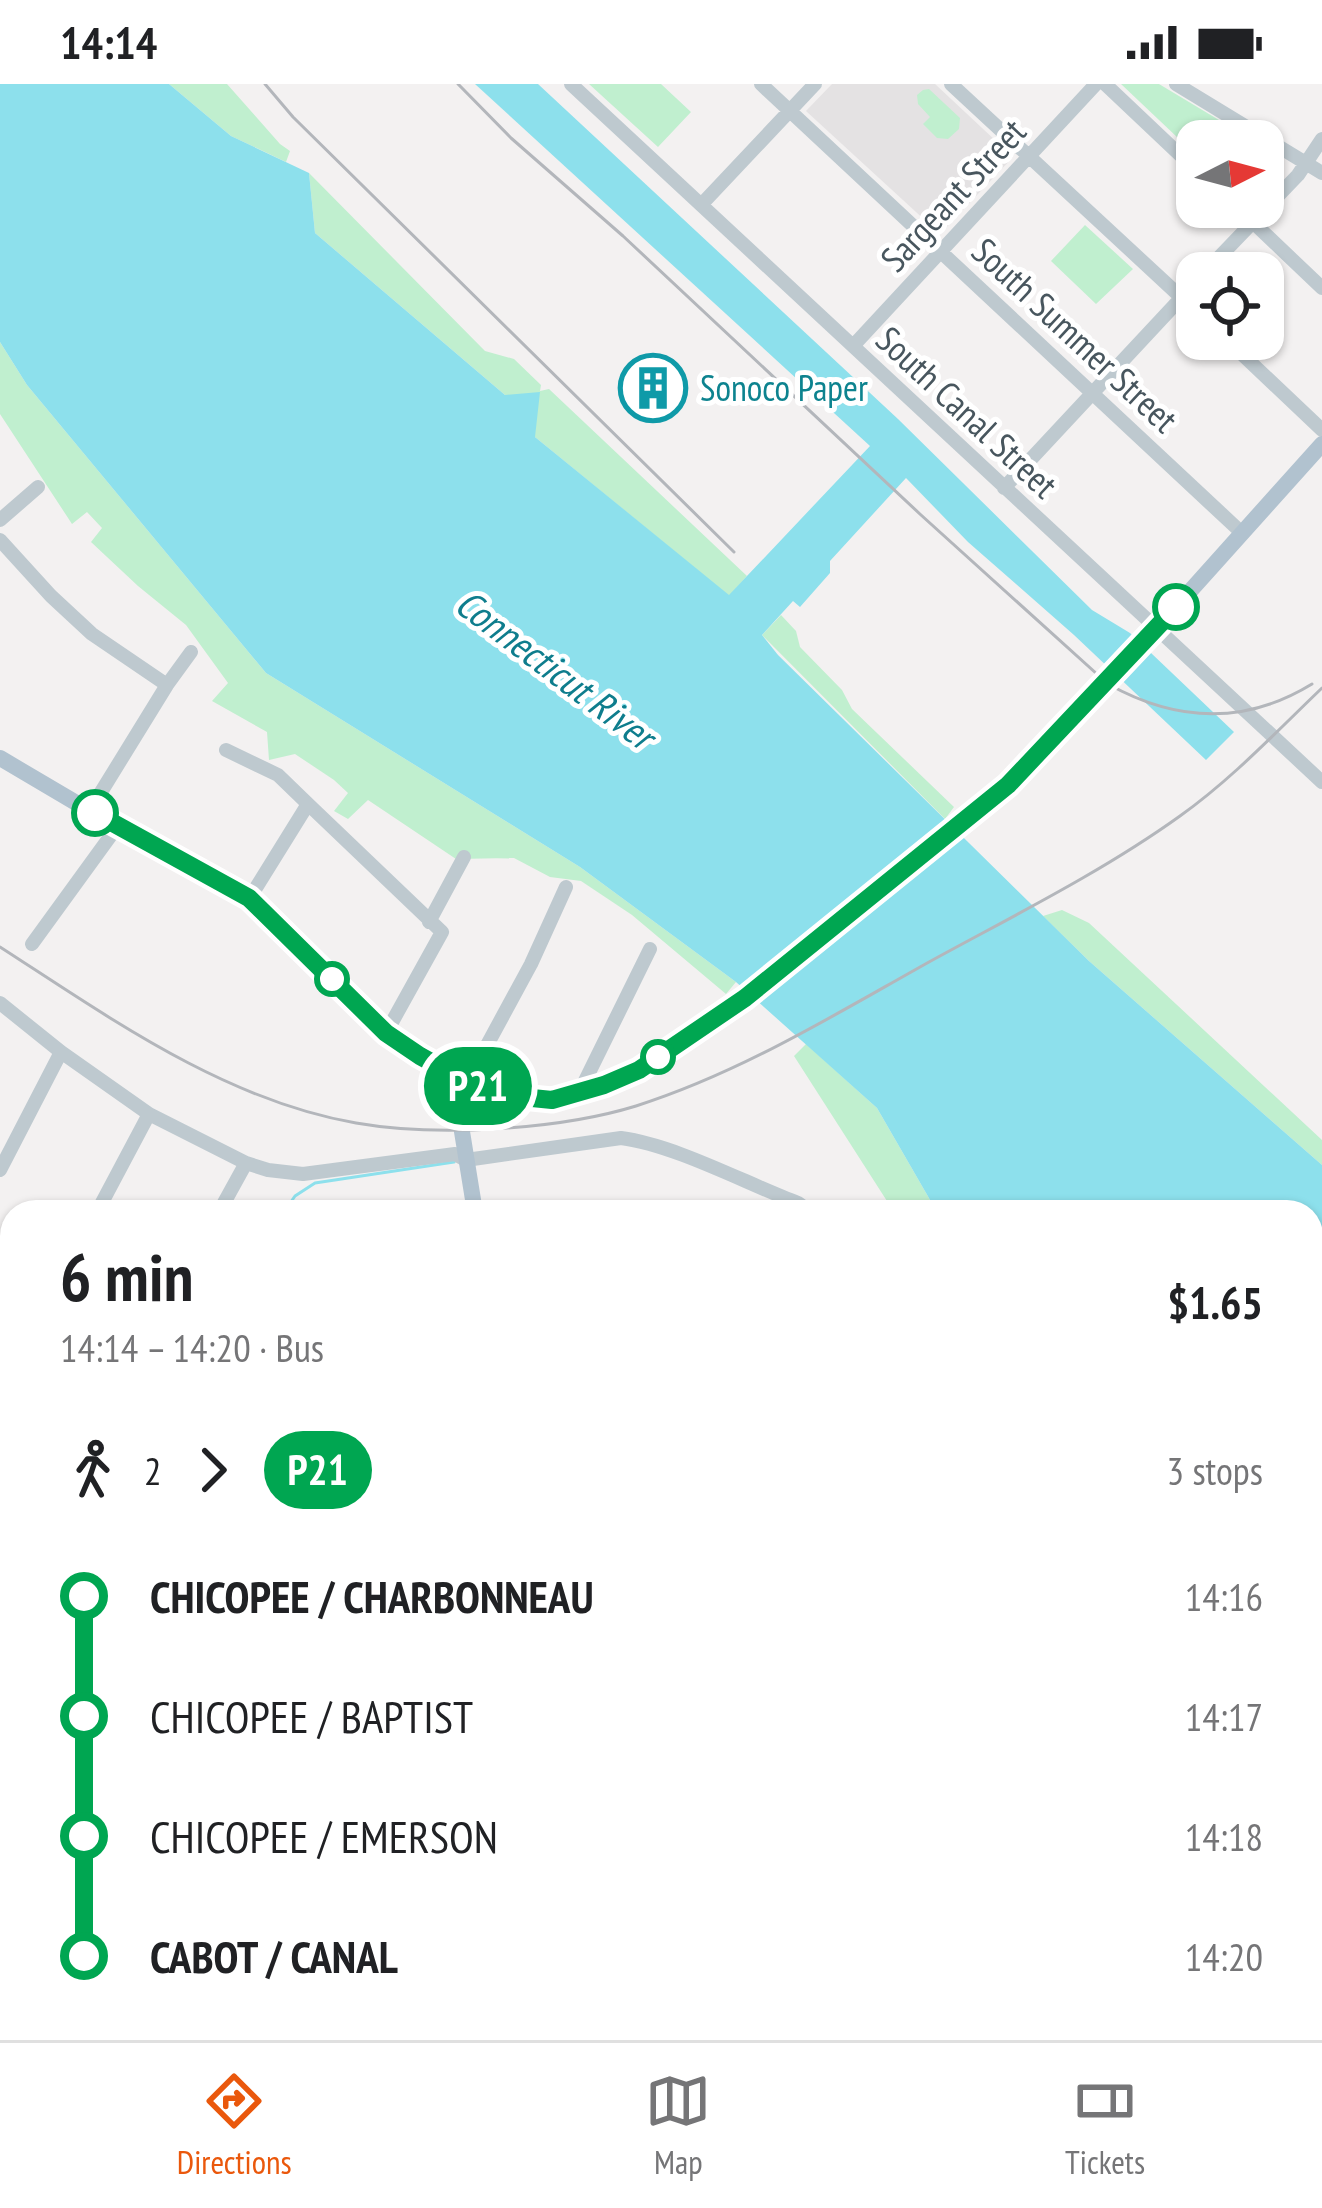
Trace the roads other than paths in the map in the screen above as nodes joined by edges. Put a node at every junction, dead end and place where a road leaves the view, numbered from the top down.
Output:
1 (572, 84) edge
2 (761, 84) edge
3 (815, 84) edge
4 (951, 84) edge
5 (1096, 84) edge
6 (1106, 84) edge
7 (1176, 84) edge
8 (790, 110) junction
9 (1322, 139) edge
10 (1176, 151) edge
11 (1029, 157) junction
12 (1306, 163) junction
13 (1322, 173) edge
14 (1284, 187) edge
15 (701, 206) junction
16 (1247, 228) edge
17 (1259, 228) edge
18 (940, 251) junction
19 (1224, 252) edge
20 (1322, 288) edge
21 (1176, 292) edge
22 (1176, 302) edge
23 (854, 346) junction
24 (1248, 360) edge
25 (1093, 392) junction
26 (1322, 430) edge
27 (1322, 444) edge
28 (38, 487) dead end
29 (1004, 488) junction
30 (0, 520) edge
31 (1241, 533) junction
32 (0, 540) edge
33 (1153, 632) junction
34 (190, 652) dead end
35 (167, 685) junction
36 (226, 750) dead end
37 (0, 758) edge
38 (1322, 782) edge
39 (308, 804) junction
40 (90, 810) junction
41 (117, 827) junction
42 (464, 857) dead end
43 (566, 886) dead end
44 (249, 898) junction
45 (435, 927) junction
46 (32, 944) dead end
47 (650, 949) dead end
48 (0, 1003) edge
49 (386, 1033) junction
50 (61, 1052) junction
51 (467, 1082) junction
52 (579, 1093) junction
53 (149, 1114) junction
54 (246, 1163) junction
55 (467, 1167) junction
56 (0, 1170) edge
57 (103, 1200) edge
58 (225, 1200) edge
59 (474, 1200) edge
60 (482, 1200) edge
61 (791, 1200) edge

1 - 15 street, South Canal Street
2 - 8 street, South Summer Street
3 - 8 street
4 - 11 street
5 - 11 street, Sargeant Street
6 - 10 street
7 - 12 street
8 - 15 street
8 - 18 street, South Summer Street
9 - 12 street
11 - 18 street, Sargeant Street
11 - 21 street
12 - 13 street
12 - 14 street
15 - 23 street, South Canal Street
16 - 19 street
17 - 20 street
18 - 23 street, Sargeant Street
18 - 25 street, South Summer Street
22 - 25 street
23 - 29 street, South Canal Street
24 - 26 street
25 - 29 street
25 - 31 street, South Summer Street
27 - 31 main road
28 - 30 street
29 - 33 street, South Canal Street
31 - 33 main road
32 - 35 street
33 - 38 street, South Canal Street
33 - 52 main road
34 - 35 street
35 - 40 street
36 - 39 street
37 - 40 main road
39 - 44 street
39 - 45 street
40 - 41 main road
41 - 44 main road
41 - 46 street
42 - 45 street
43 - 51 street
44 - 49 main road
45 - 49 street
47 - 52 street
48 - 50 street
49 - 51 main road
50 - 53 street
50 - 56 street
51 - 52 main road
51 - 55 main road
53 - 54 street
53 - 57 street
54 - 55 street
54 - 58 street
55 - 59 main road
55 - 60 main road
55 - 61 street

